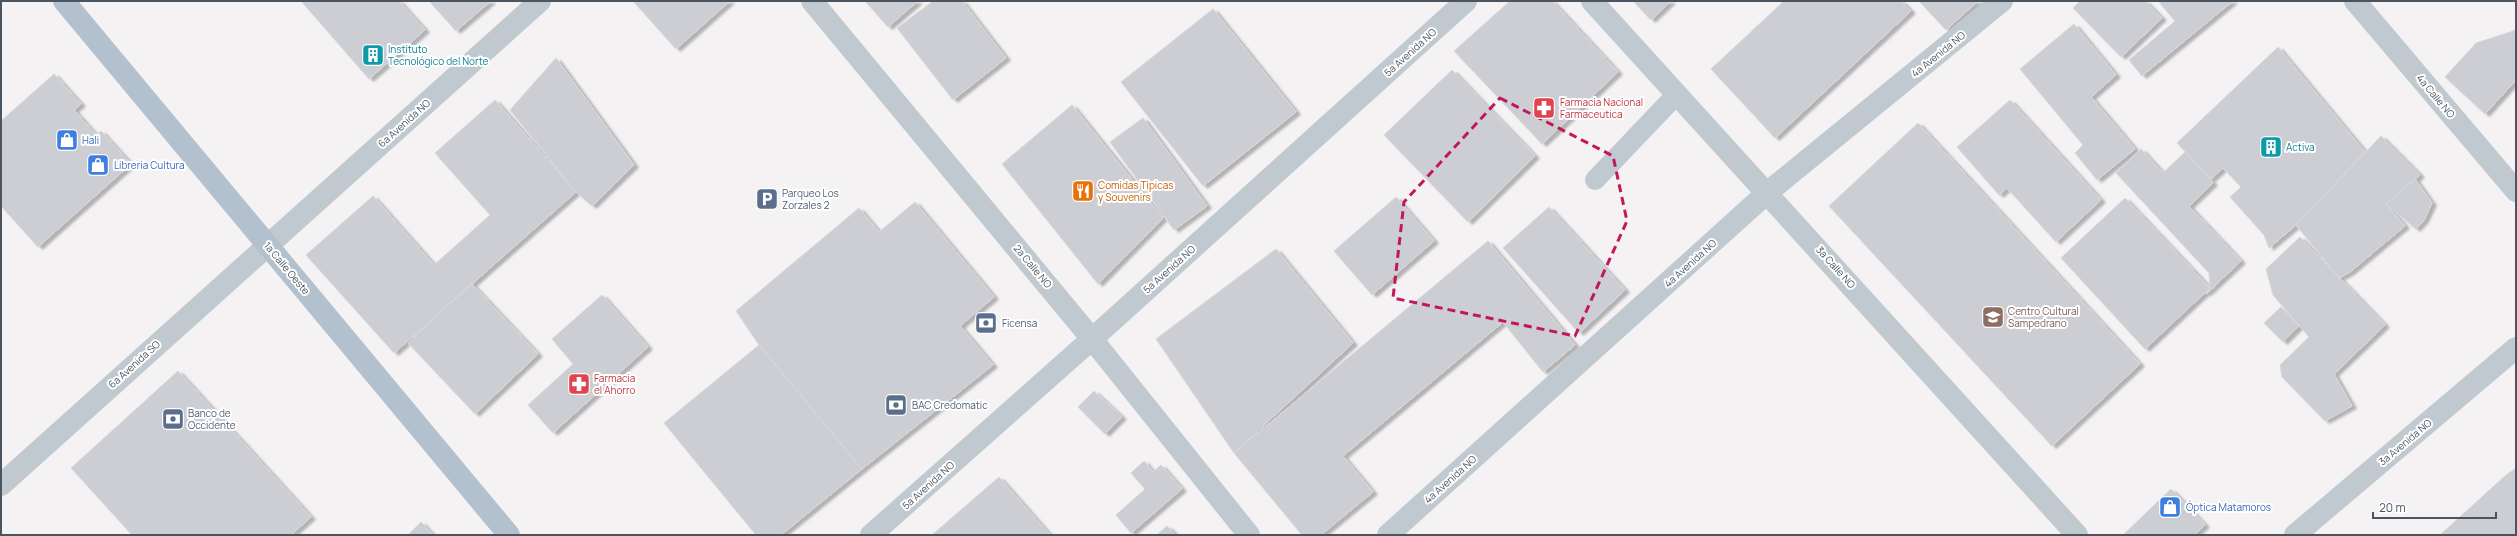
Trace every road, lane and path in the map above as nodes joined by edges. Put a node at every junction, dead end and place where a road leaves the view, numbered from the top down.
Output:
1 (64, 1) edge
2 (540, 1) edge
3 (812, 1) edge
4 (1466, 1) edge
5 (1592, 1) edge
6 (2002, 1) edge
7 (2355, 1) edge
8 (1677, 94) junction
9 (1595, 180) dead end
10 (1768, 192) junction
11 (2516, 192) edge
12 (268, 244) junction
13 (1092, 339) junction
14 (2516, 348) edge
15 (1, 485) edge
16 (509, 535) edge
17 (871, 535) edge
18 (1249, 535) edge
19 (1388, 535) edge
20 (2077, 535) edge
21 (2295, 535) edge

1 - 12 main road, 1a Calle Oeste
2 - 12 street, 6a Avenida NO
3 - 13 street, 2a Calle NO
4 - 13 street, 5a Avenida NO
5 - 8 street, 3a Calle NO
6 - 10 street, 4a Avenida NO
7 - 11 street, 4a Calle NO
8 - 9 lane
8 - 10 street, 3a Calle NO
10 - 19 street, 4a Avenida NO
10 - 20 street, 3a Calle NO
12 - 15 street, 6a Avenida SO
12 - 16 main road, 1a Calle Oeste
13 - 17 street, 5a Avenida NO
13 - 18 street, 2a Calle NO
14 - 21 street, 3a Avenida NO

